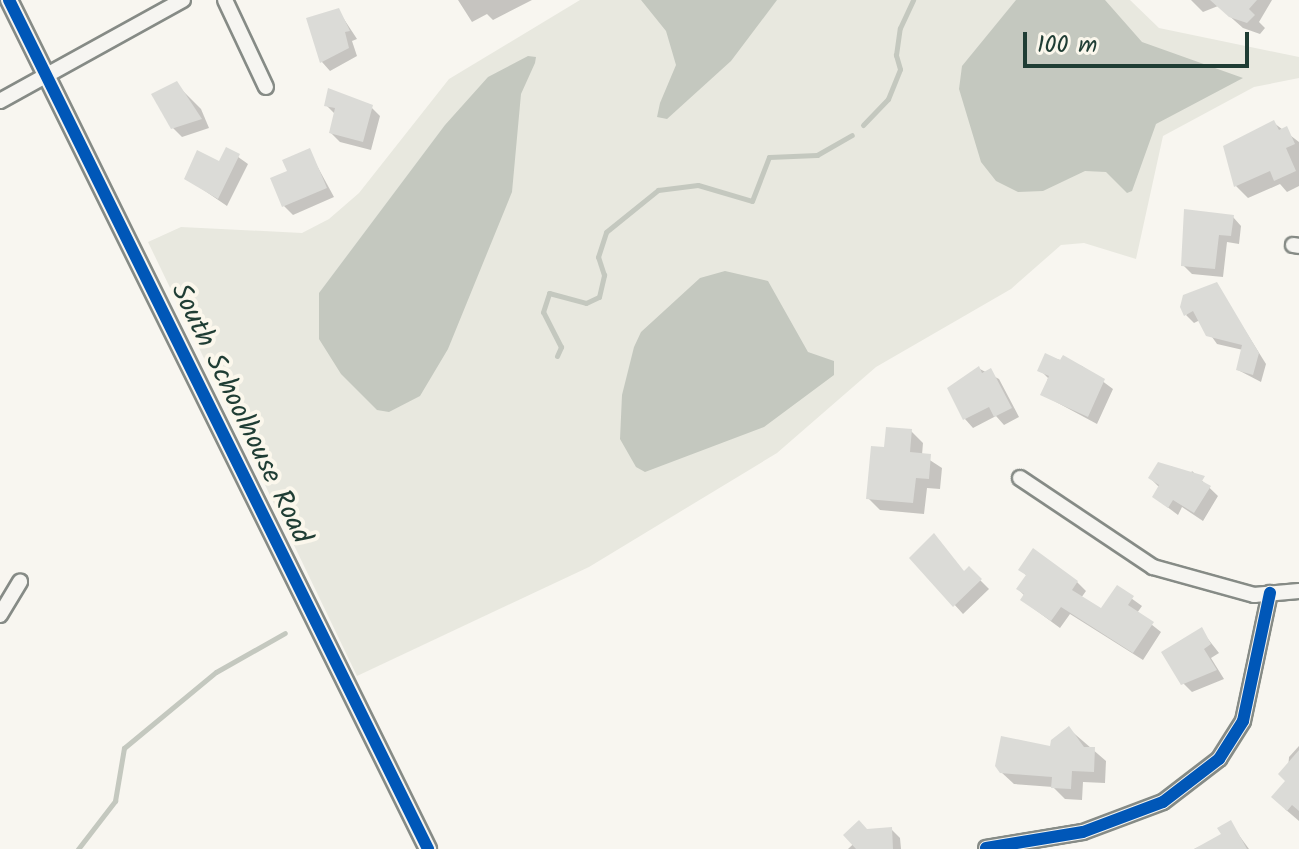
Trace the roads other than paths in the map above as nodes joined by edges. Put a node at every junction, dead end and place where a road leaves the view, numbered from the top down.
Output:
1 (9, 0) edge
2 (183, 0) edge
3 (225, 0) edge
4 (48, 78) junction
5 (266, 87) dead end
6 (0, 101) edge
7 (1020, 478) dead end
8 (20, 582) dead end
9 (1299, 591) edge
10 (1270, 593) junction
11 (0, 615) edge
12 (986, 848) edge
13 (428, 849) edge

1 - 4 street, South Schoolhouse Road
2 - 4 street
3 - 5 street
4 - 6 street
4 - 13 street, South Schoolhouse Road
7 - 10 street
8 - 11 street
9 - 10 street
10 - 12 street

